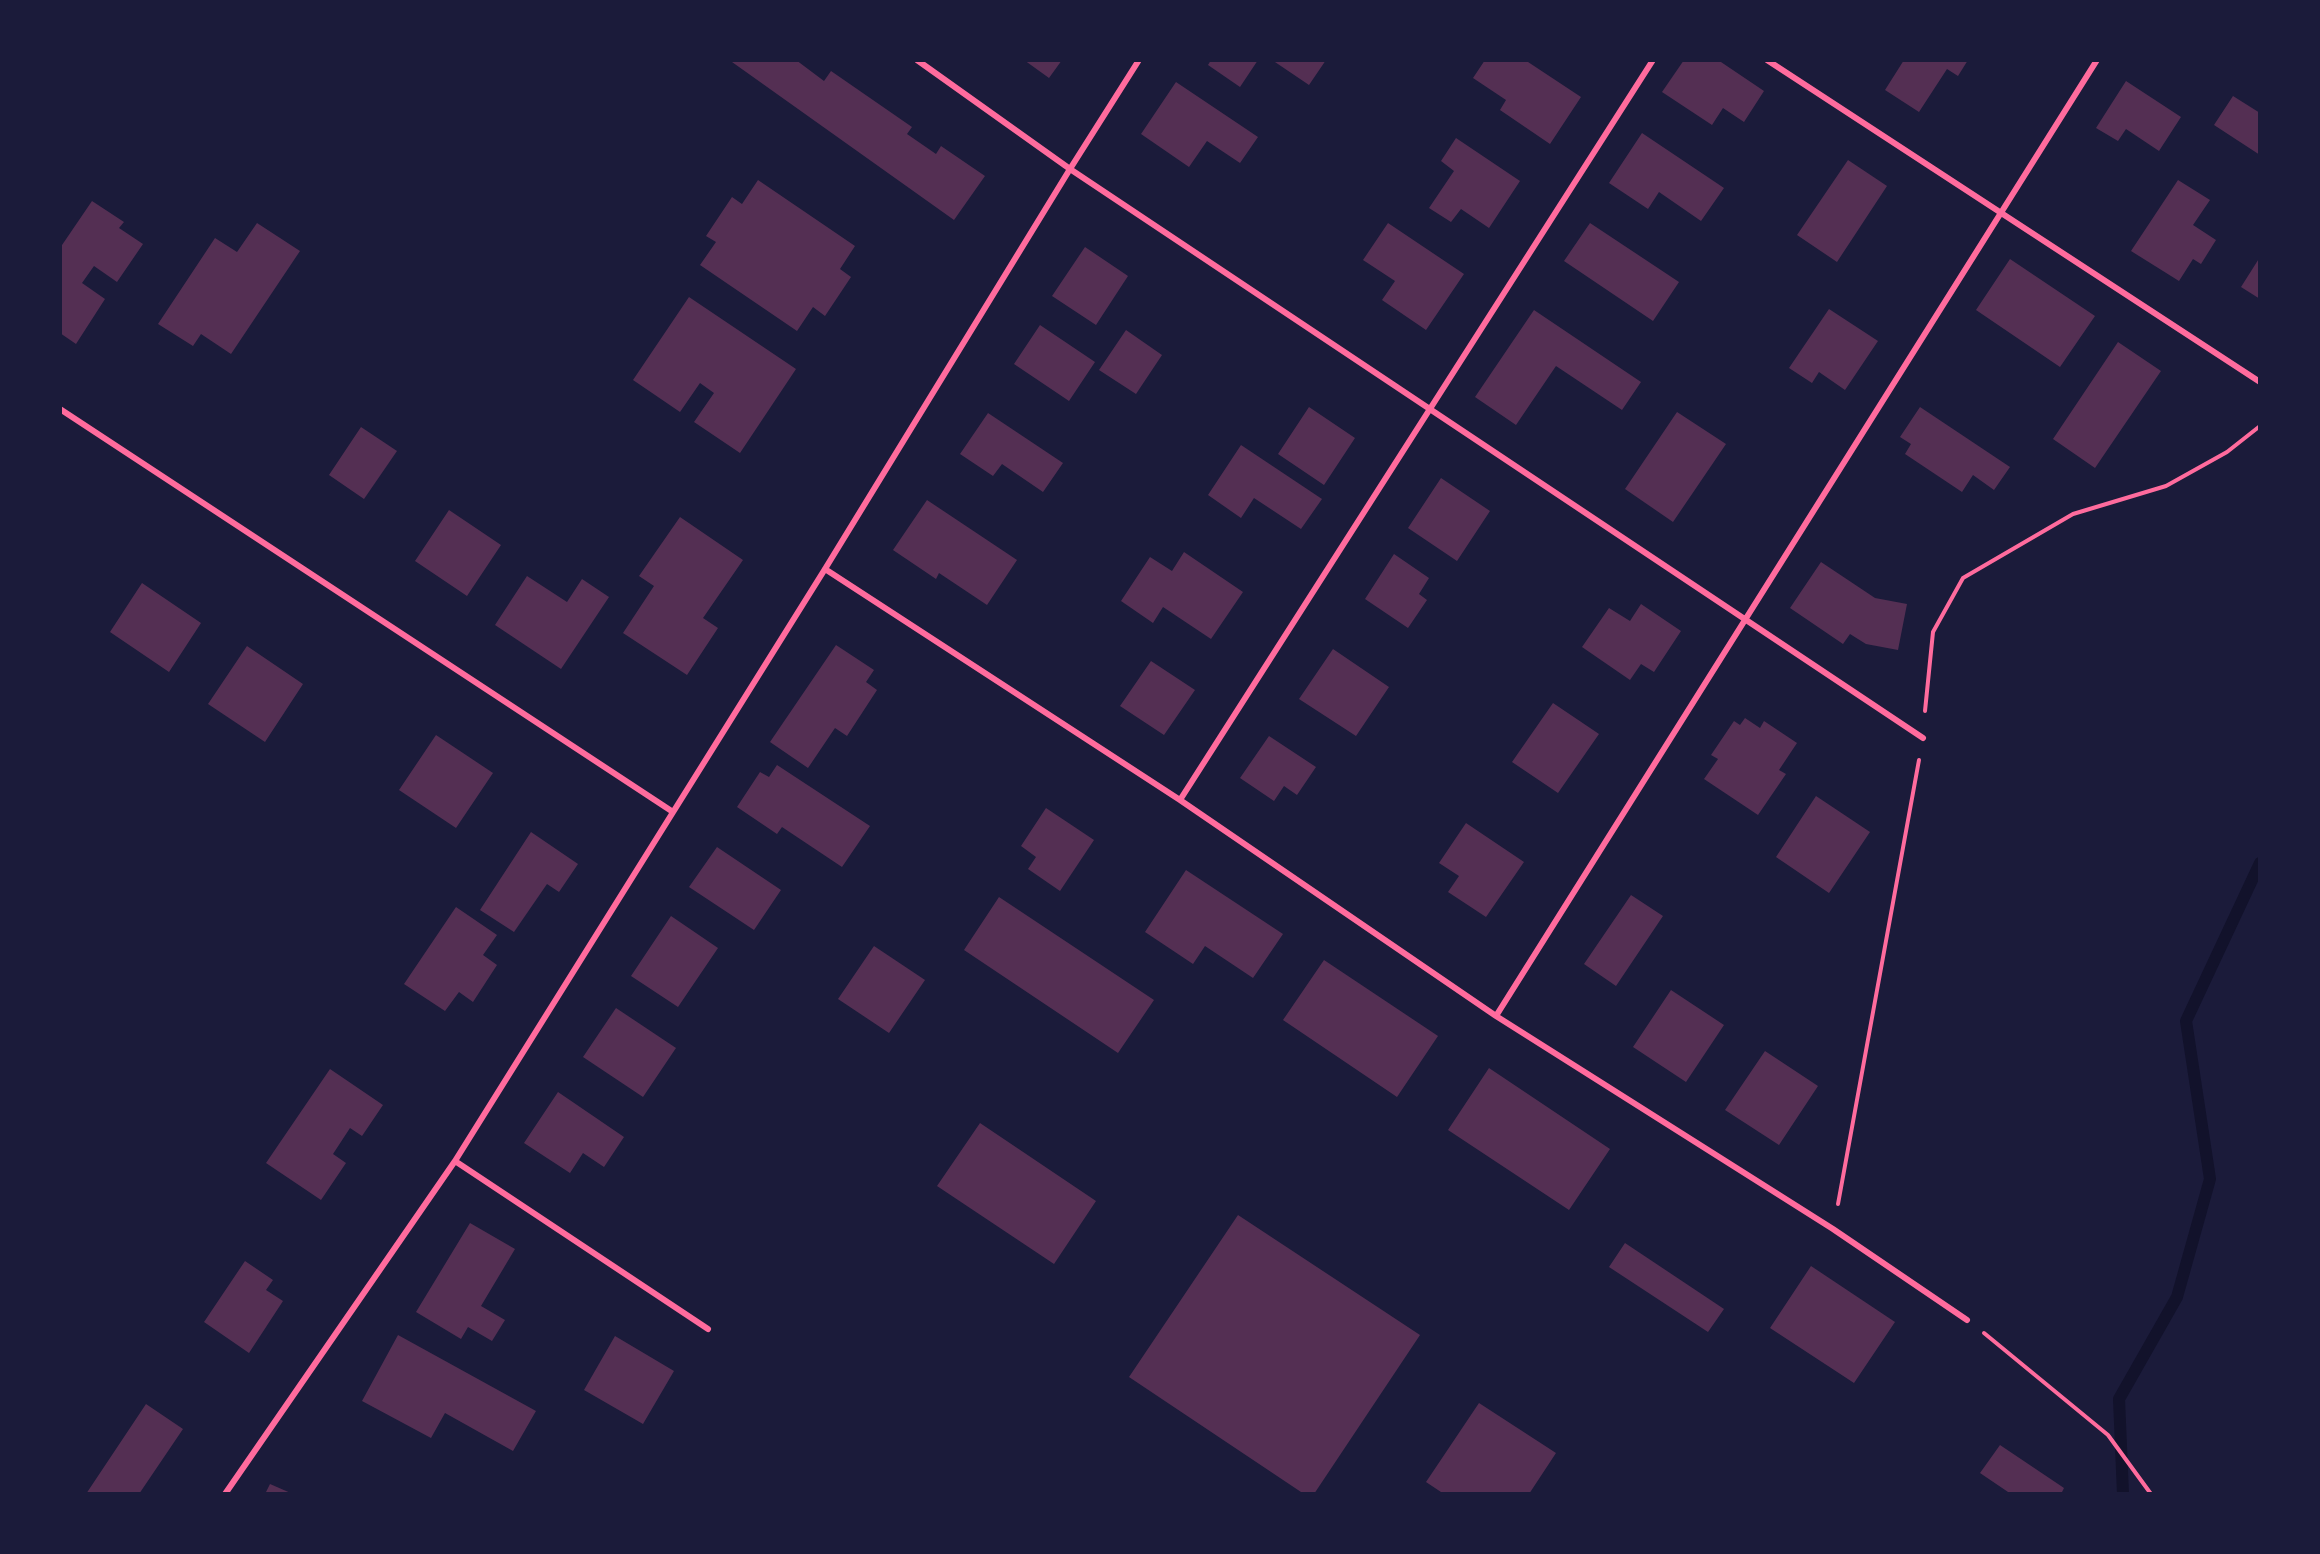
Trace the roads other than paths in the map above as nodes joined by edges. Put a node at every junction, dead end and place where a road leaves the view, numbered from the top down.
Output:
1 (917, 60) edge
2 (1139, 60) edge
3 (1653, 60) edge
4 (1767, 60) edge
5 (2097, 60) edge
6 (1070, 169) junction
7 (2000, 214) junction
8 (2260, 382) edge
9 (60, 409) edge
10 (1430, 409) junction
11 (825, 569) junction
12 (1745, 619) junction
13 (1923, 738) road end
14 (1180, 800) junction
15 (673, 812) junction
16 (1496, 1016) junction
17 (455, 1161) junction
18 (1967, 1320) road end
19 (708, 1329) dead end
20 (225, 1494) edge

1 - 6 street
2 - 6 street
3 - 10 street
4 - 7 street
5 - 7 street
6 - 10 street
6 - 11 street
7 - 8 street
7 - 12 street
9 - 15 street
10 - 12 street
10 - 14 street
11 - 14 street
11 - 15 street
12 - 13 street
12 - 16 street
14 - 16 street
15 - 17 street
16 - 18 street
17 - 19 street
17 - 20 street

